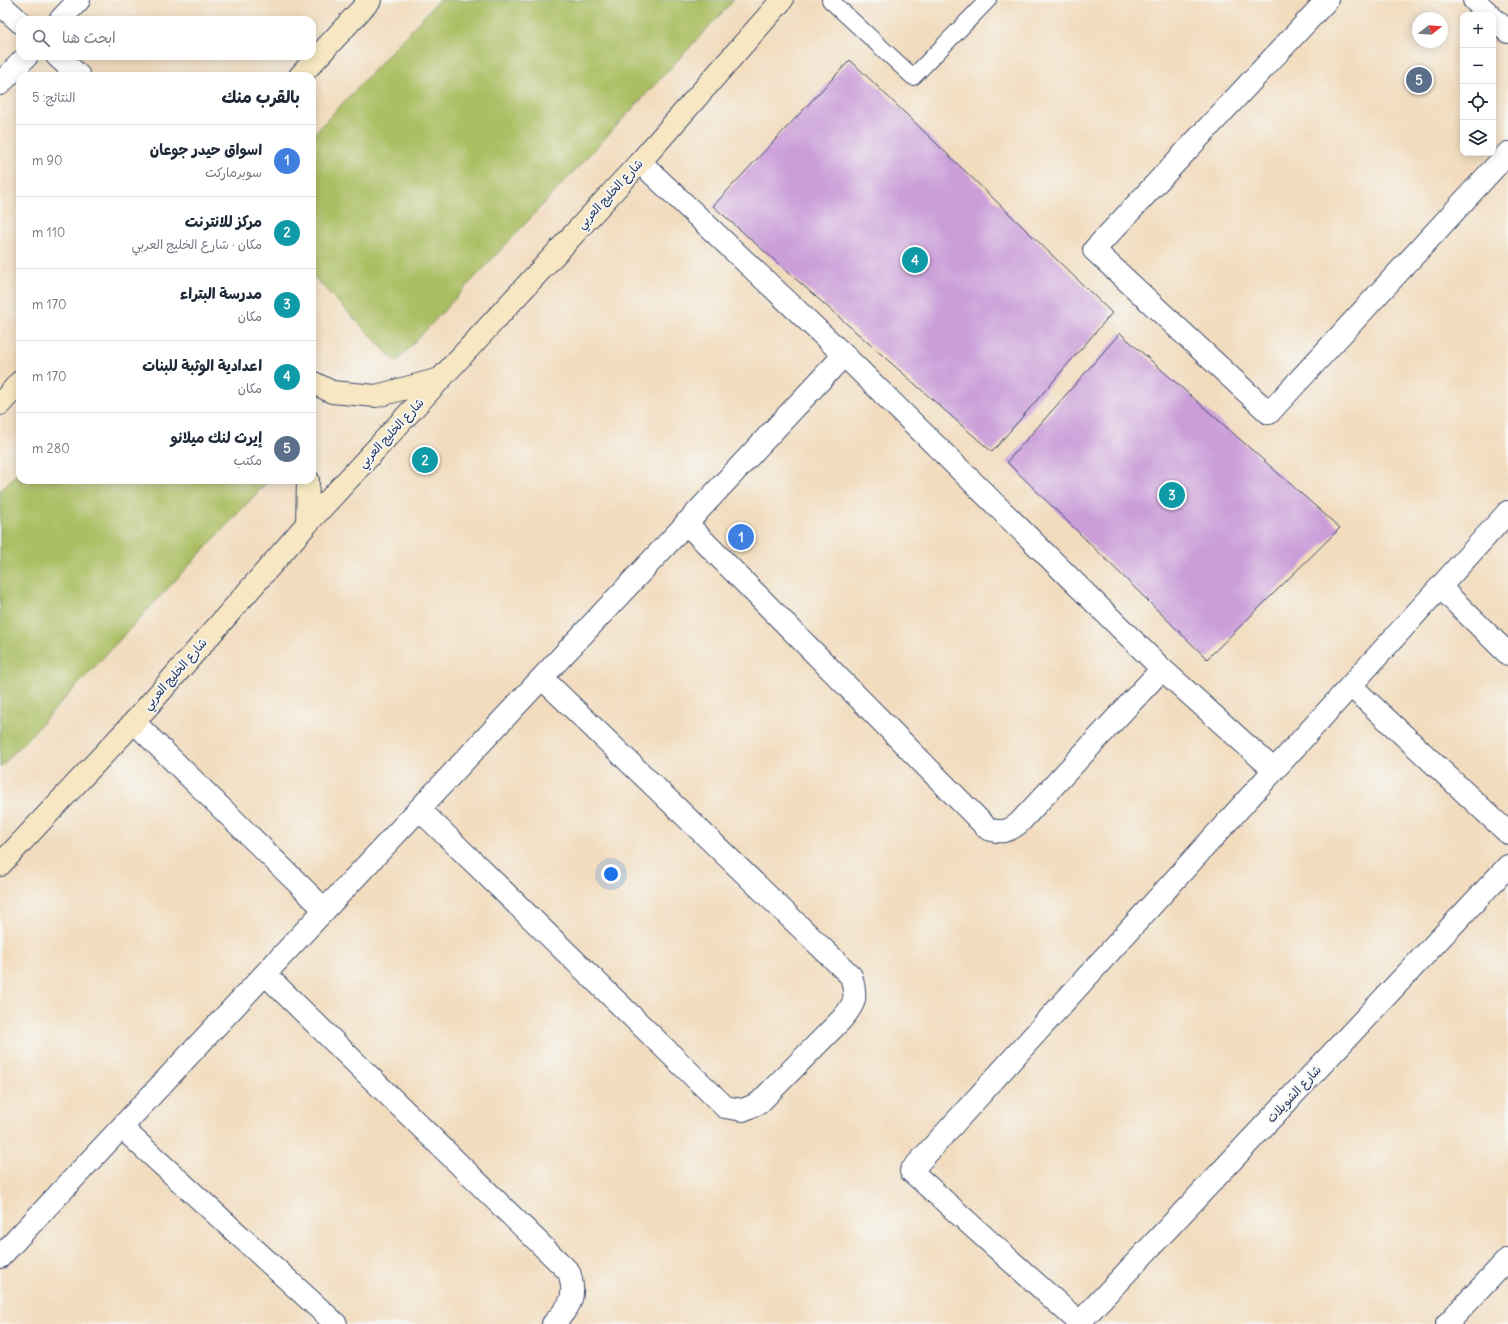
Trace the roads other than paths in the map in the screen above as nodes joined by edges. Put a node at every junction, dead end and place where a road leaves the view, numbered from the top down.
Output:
1 (79, 0) edge
2 (370, 0) edge
3 (782, 0) edge
4 (830, 0) edge
5 (988, 0) edge
6 (1327, 0) edge
7 (1474, 0) edge
8 (0, 4) edge
9 (1487, 12) edge
10 (64, 16) edge
11 (16, 18) edge
12 (1496, 21) edge
13 (1508, 32) edge
14 (316, 59) edge
15 (22, 60) edge
16 (61, 60) edge
17 (315, 60) edge
18 (75, 72) edge
19 (304, 72) edge
20 (0, 84) edge
21 (1508, 153) edge
22 (640, 162) junction
23 (844, 355) junction
24 (440, 379) junction
25 (316, 384) edge
26 (16, 386) edge
27 (0, 404) edge
28 (308, 484) edge
29 (1508, 512) edge
30 (686, 523) junction
31 (307, 524) junction
32 (1440, 587) junction
33 (1508, 654) edge
34 (1162, 669) junction
35 (542, 678) junction
36 (1351, 686) junction
37 (134, 722) junction
38 (1274, 770) junction
39 (419, 809) junction
40 (1508, 833) edge
41 (0, 865) edge
42 (1508, 866) edge
43 (325, 910) junction
44 (265, 974) junction
45 (122, 1128) junction
46 (0, 1258) edge
47 (1508, 1259) edge
48 (1080, 1323) edge
49 (336, 1324) edge
50 (553, 1324) edge
51 (1447, 1324) edge

1 - 10 street
2 - 14 main road
3 - 22 main road, شارع الخليج العربي
4 - 5 lane
6 - 21 street
7 - 9 street
8 - 11 street
12 - 13 street
15 - 20 street
16 - 18 street
17 - 19 main road
22 - 23 street
22 - 24 main road, شارع الخليج العربي
23 - 30 street
23 - 34 street
24 - 25 main road
24 - 31 main road, شارع الخليج العربي
26 - 27 main road
28 - 31 main road
29 - 32 street
30 - 34 street
30 - 35 street
31 - 37 main road, شارع الخليج العربي
32 - 33 street
32 - 36 street
34 - 38 street
35 - 39 street
35 - 39 street
36 - 38 street
36 - 40 street
37 - 41 main road, شارع الخليج العربي
37 - 43 street
38 - 48 street
39 - 43 street
42 - 48 street, شارع الشويلات
43 - 44 street
44 - 45 street
44 - 50 street
45 - 46 street
45 - 49 street
47 - 51 street

